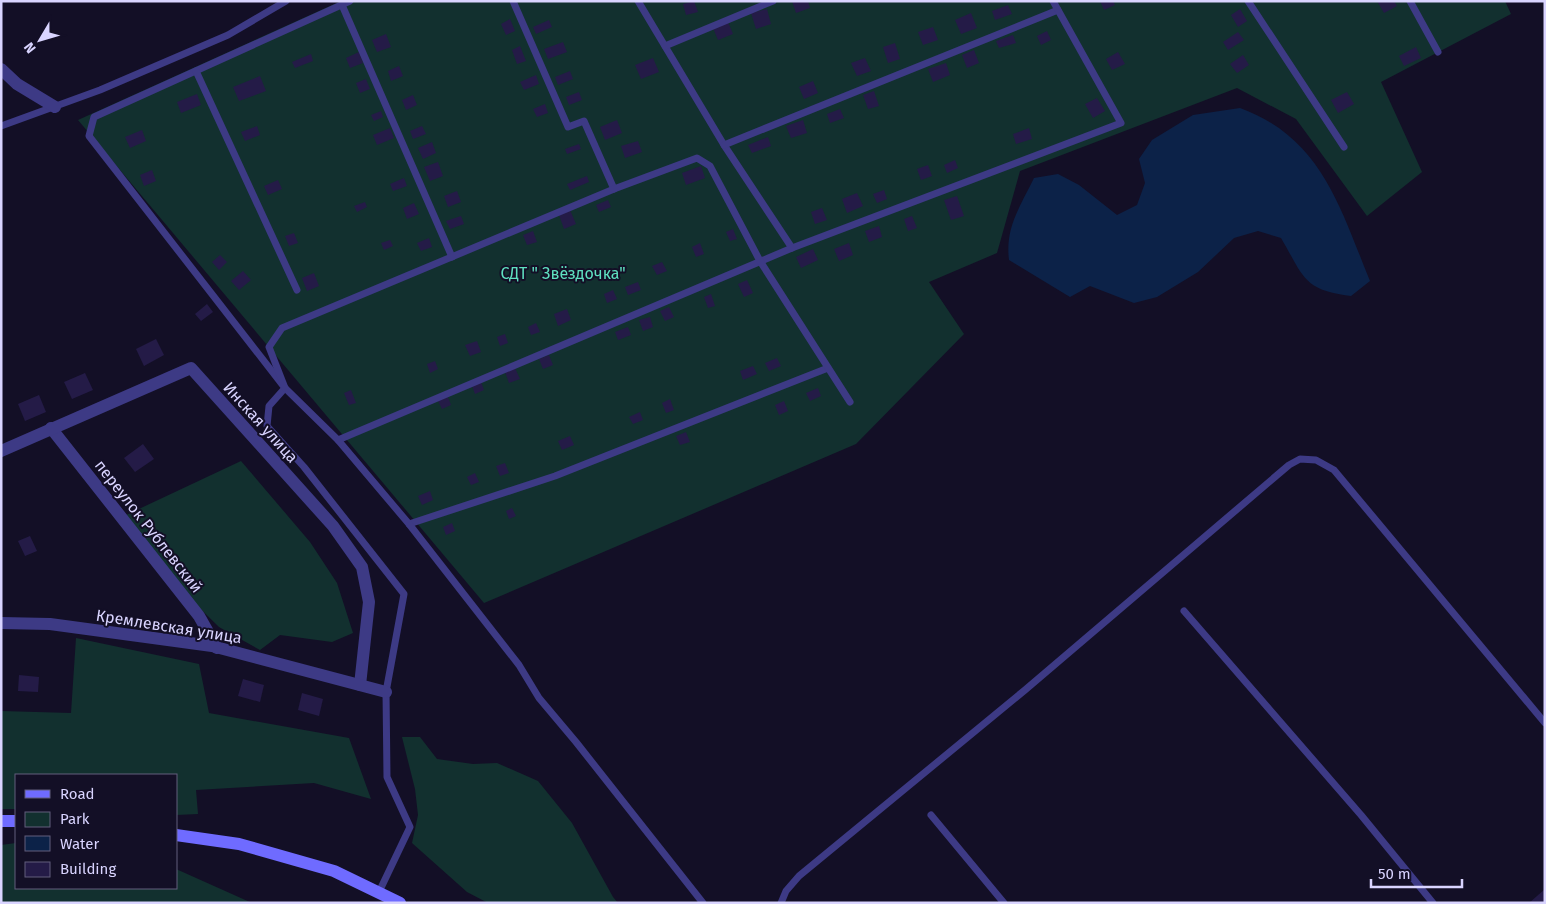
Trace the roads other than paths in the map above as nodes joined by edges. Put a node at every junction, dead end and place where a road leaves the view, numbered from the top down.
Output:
1 (286, 1) edge
2 (350, 1) edge
3 (513, 1) edge
4 (638, 1) edge
5 (773, 1) edge
6 (1053, 1) edge
7 (1248, 1) edge
8 (1410, 1) edge
9 (342, 5) junction
10 (1058, 10) junction
11 (665, 46) junction
12 (1438, 52) dead end
13 (1, 69) edge
14 (196, 71) junction
15 (55, 107) junction
16 (1, 126) edge
17 (724, 145) junction
18 (1344, 147) dead end
19 (614, 189) junction
20 (792, 248) junction
21 (452, 258) junction
22 (760, 261) junction
23 (297, 290) dead end
24 (828, 368) junction
25 (285, 388) junction
26 (850, 402) dead end
27 (51, 428) junction
28 (338, 440) junction
29 (1, 451) edge
30 (409, 524) junction
31 (1184, 611) dead end
32 (1, 623) edge
33 (217, 648) junction
34 (360, 686) junction
35 (386, 692) junction
36 (1545, 723) edge
37 (931, 815) dead end
38 (1, 821) edge
39 (15, 821) edge
40 (178, 834) edge
41 (379, 892) junction
42 (400, 903) edge
43 (703, 903) edge
44 (781, 903) edge
45 (1004, 903) edge
46 (1433, 903) edge

1 - 15 lane
2 - 9 lane
3 - 19 lane
4 - 11 lane
5 - 11 lane
6 - 10 lane
7 - 18 lane
8 - 12 lane
9 - 14 lane
9 - 21 lane
10 - 17 lane
10 - 20 lane
11 - 17 lane
13 - 15 street
14 - 23 lane
14 - 25 lane
15 - 16 lane
17 - 20 lane
19 - 21 lane
19 - 22 lane
20 - 22 lane
21 - 25 lane
22 - 24 lane
22 - 28 lane
24 - 26 lane
24 - 30 lane
25 - 28 lane
25 - 35 lane
27 - 29 street, Инская улица
27 - 33 street, переулок Рублевский
27 - 34 street, Инская улица
28 - 30 lane
30 - 43 lane
31 - 46 lane
32 - 33 street, Кремлевская улица
33 - 34 street, Кремлевская улица
34 - 35 street, Кремлевская улица
35 - 41 lane
36 - 44 lane
37 - 45 lane
38 - 39 street
40 - 41 street
41 - 42 street

